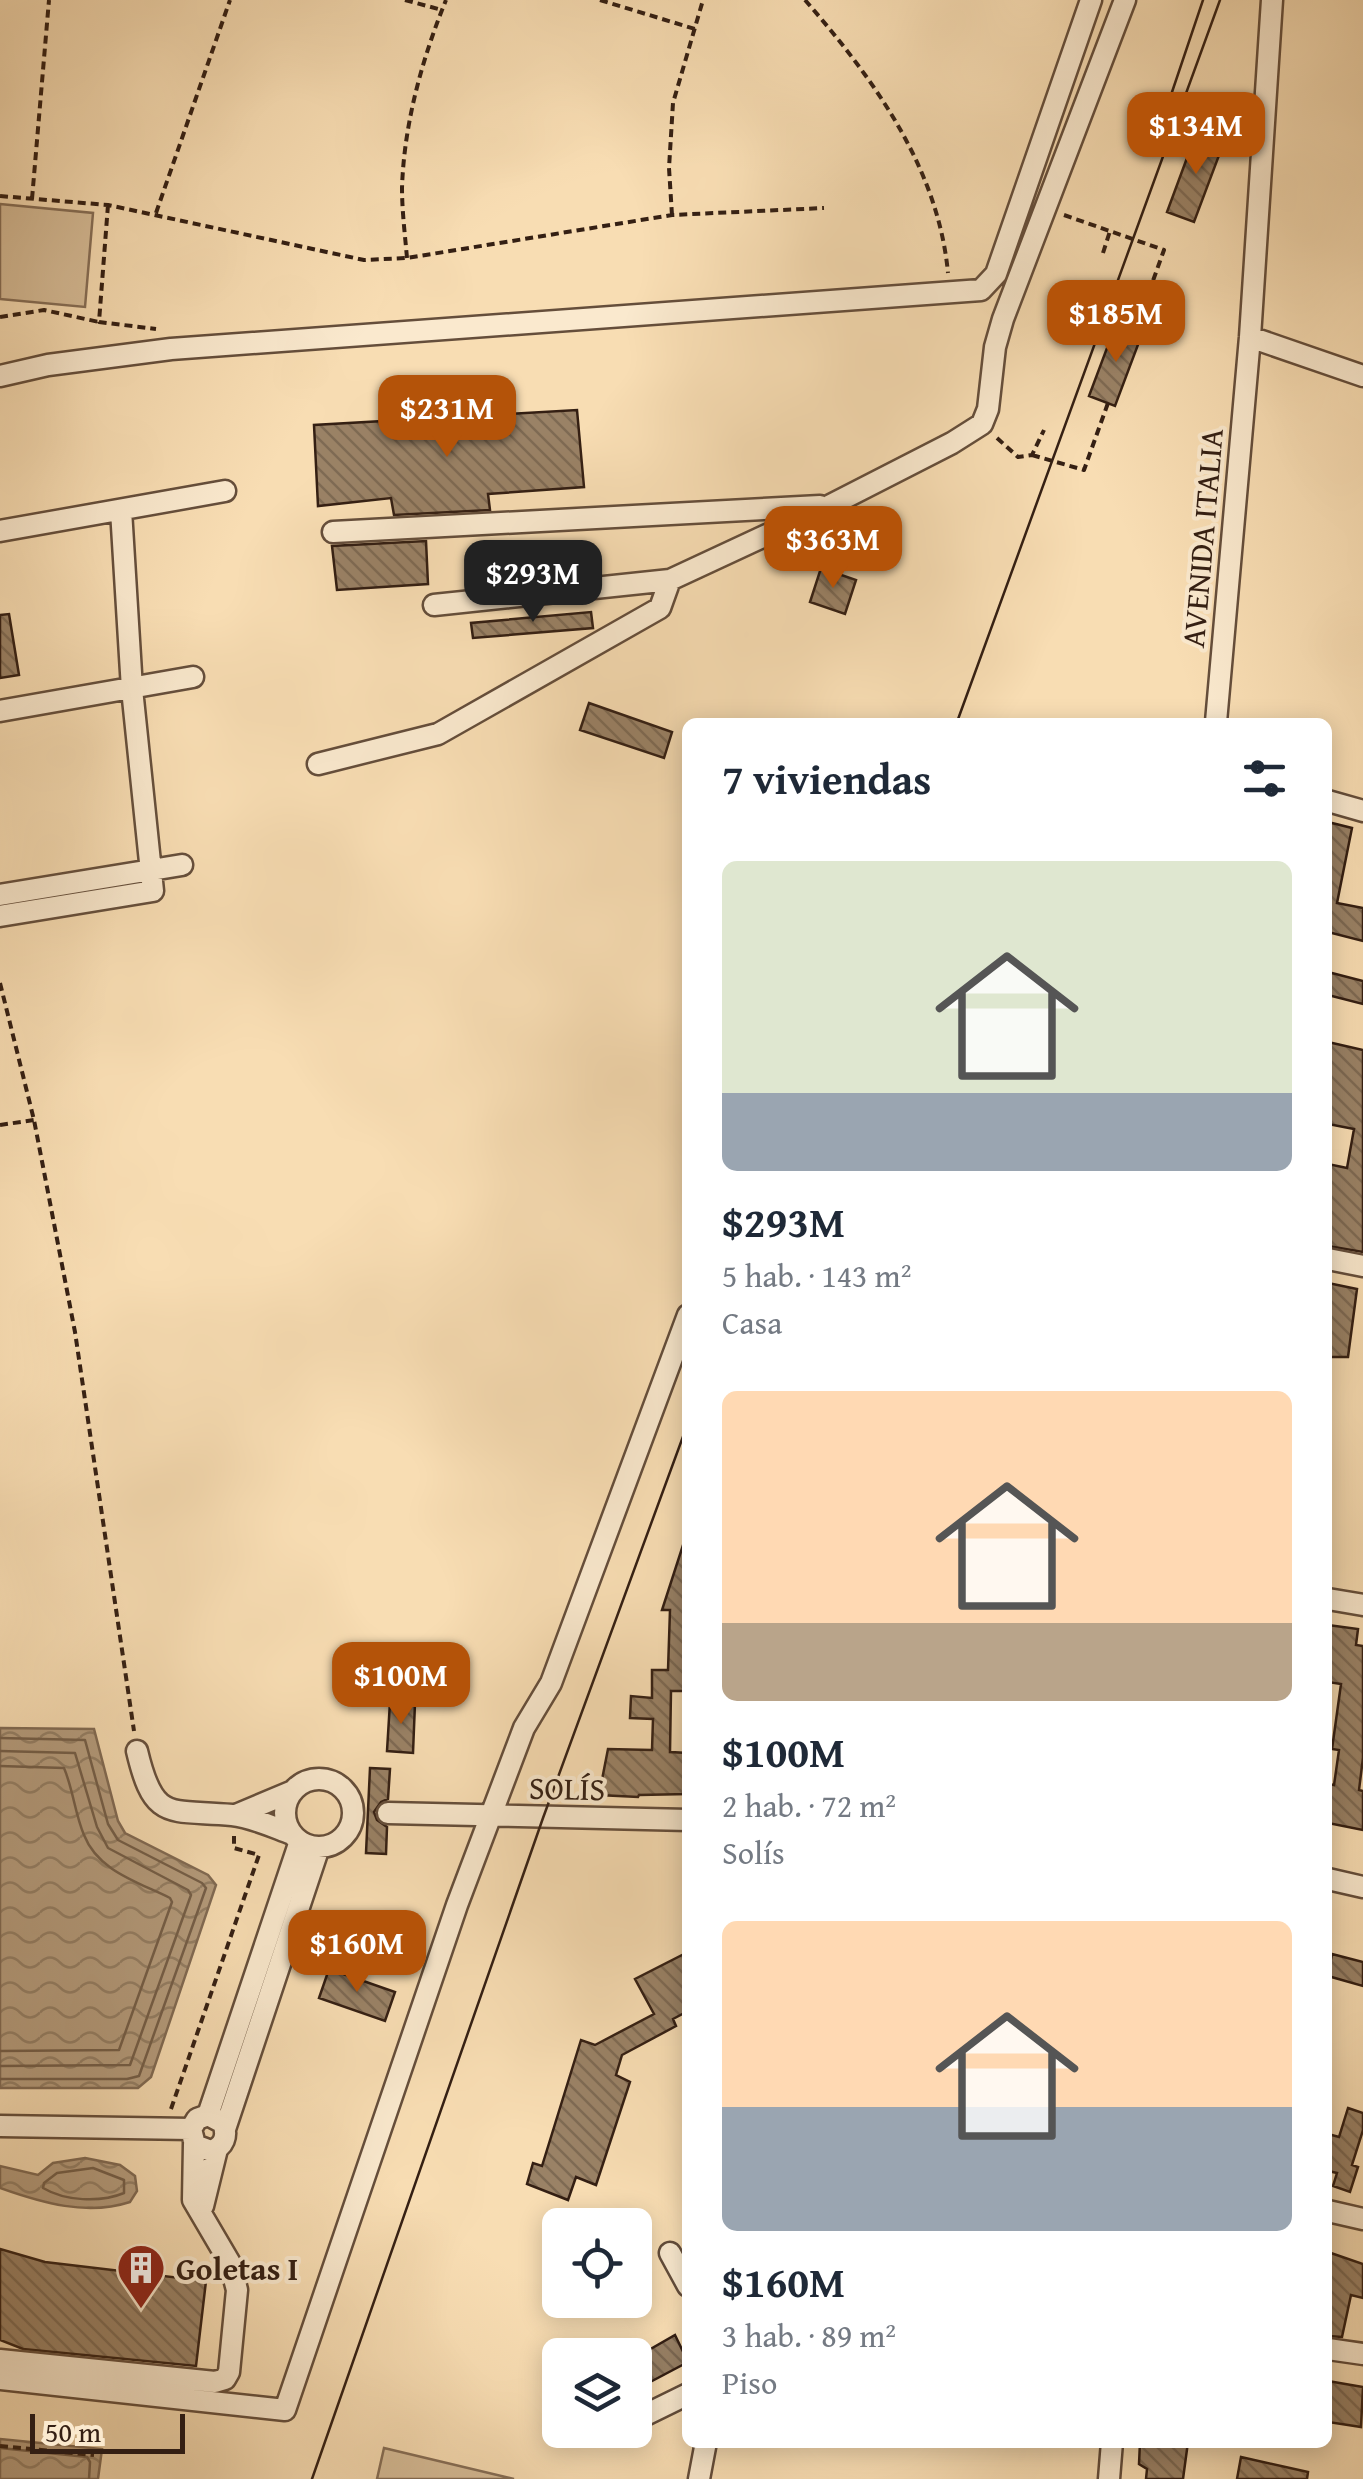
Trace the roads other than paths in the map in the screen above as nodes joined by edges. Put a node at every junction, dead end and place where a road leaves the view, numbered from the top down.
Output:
1 (1092, 0) edge
2 (1124, 0) edge
3 (1272, 0) edge
4 (1250, 336) junction
5 (0, 376) edge
6 (1363, 376) edge
7 (225, 491) dead end
8 (829, 506) junction
9 (121, 510) junction
10 (0, 531) edge
11 (332, 532) dead end
12 (670, 580) junction
13 (434, 605) dead end
14 (193, 677) dead end
15 (132, 689) junction
16 (0, 711) edge
17 (1216, 718) edge
18 (318, 764) dead end
19 (1332, 802) edge
20 (1363, 811) edge
21 (182, 865) dead end
22 (150, 869) junction
23 (0, 895) edge
24 (0, 916) edge
25 (1332, 1260) edge
26 (1363, 1266) edge
27 (682, 1332) edge
28 (1332, 1600) edge
29 (1363, 1606) edge
30 (138, 1750) road end
31 (292, 1791) junction
32 (369, 1812) junction
33 (234, 1815) junction
34 (492, 1816) junction
35 (682, 1820) edge
36 (304, 1841) junction
37 (1332, 1880) edge
38 (1363, 1887) edge
39 (208, 2115) junction
40 (0, 2126) edge
41 (225, 2129) junction
42 (192, 2136) junction
43 (216, 2149) junction
44 (1332, 2212) edge
45 (202, 2218) junction
46 (1363, 2219) edge
47 (670, 2252) dead end
48 (682, 2275) edge
49 (1332, 2349) edge
50 (1363, 2354) edge
51 (0, 2360) edge
52 (0, 2379) edge
53 (682, 2397) edge
54 (652, 2412) edge
55 (705, 2448) edge
56 (1112, 2448) edge
57 (699, 2479) edge
58 (1109, 2479) edge

1 - 5 street
2 - 8 street
3 - 4 street, AVENIDA ITALIA
4 - 6 street
4 - 17 street, AVENIDA ITALIA
7 - 9 street
8 - 11 street
8 - 12 street
9 - 10 street
9 - 15 street
12 - 13 street
12 - 18 street
14 - 15 street
15 - 16 street
15 - 22 street
19 - 20 street
21 - 22 street
22 - 23 street
22 - 24 street
25 - 26 street
27 - 34 street
28 - 29 street
30 - 33 street
31 - 32 street
31 - 33 street
31 - 36 street
32 - 34 street, SOLÍS
32 - 36 street
33 - 36 street
34 - 35 street, SOLÍS
34 - 52 street
36 - 39 street
36 - 41 street
37 - 38 street
39 - 41 street
39 - 42 street
40 - 42 street
41 - 43 street
42 - 43 street
42 - 45 street
43 - 45 street
44 - 46 street
45 - 51 street
47 - 48 street
49 - 50 street
53 - 54 street
55 - 57 street
56 - 58 street

